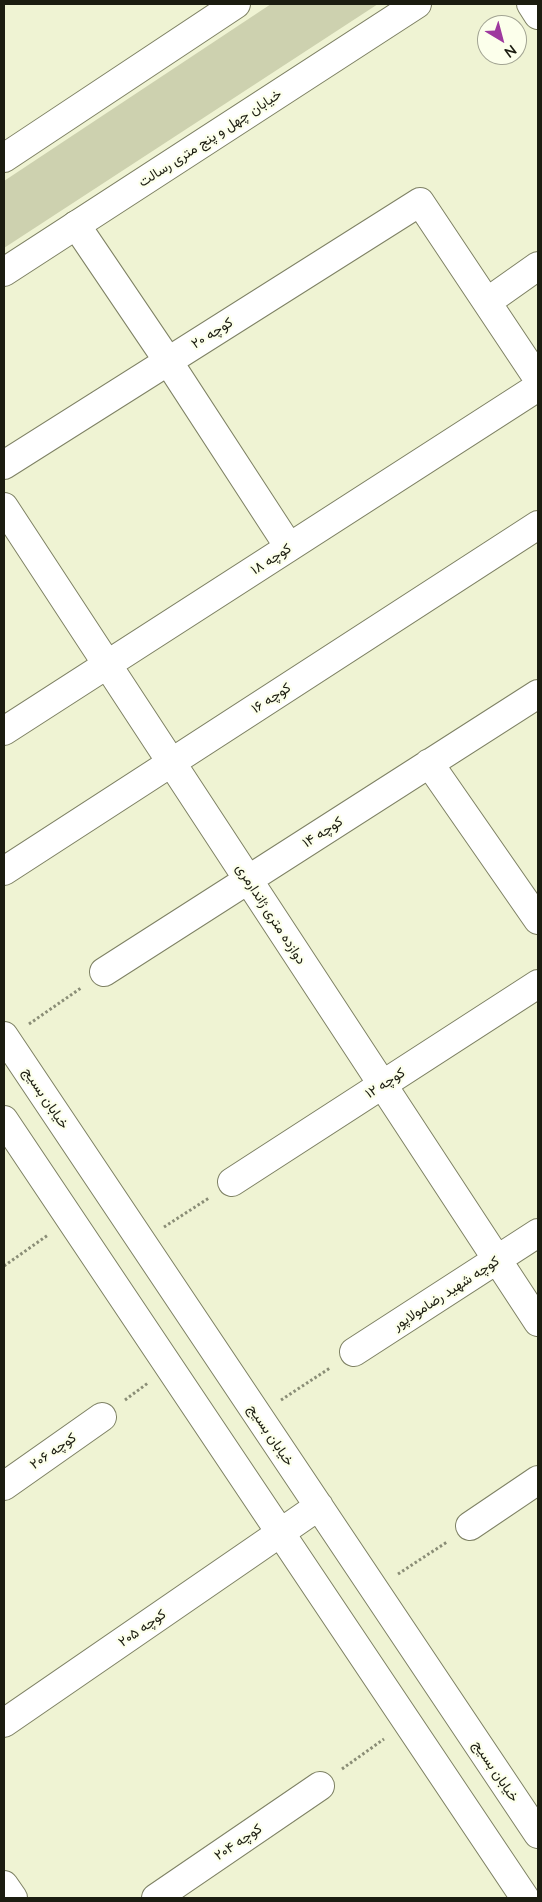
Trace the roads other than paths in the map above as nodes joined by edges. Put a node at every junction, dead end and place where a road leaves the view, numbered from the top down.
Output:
1 (236, 4) edge
2 (416, 4) edge
3 (531, 4) edge
4 (538, 15) edge
5 (4, 158) edge
6 (76, 225) junction
7 (538, 266) edge
8 (4, 272) edge
9 (487, 302) junction
10 (168, 361) junction
11 (538, 379) edge
12 (538, 387) edge
13 (4, 464) edge
14 (4, 507) edge
15 (538, 525) edge
16 (289, 547) junction
17 (107, 665) junction
18 (538, 694) edge
19 (4, 731) edge
20 (171, 763) junction
21 (430, 763) junction
22 (4, 871) edge
23 (248, 880) junction
24 (538, 920) edge
25 (104, 972) road end
26 (538, 984) edge
27 (5, 1039) edge
28 (383, 1085) junction
29 (4, 1120) edge
30 (232, 1182) road end
31 (538, 1233) edge
32 (497, 1260) junction
33 (538, 1322) edge
34 (354, 1352) road end
35 (102, 1417) road end
36 (538, 1480) edge
37 (4, 1486) edge
38 (320, 1506) junction
39 (470, 1526) road end
40 (280, 1532) junction
41 (4, 1724) edge
42 (320, 1786) road end
43 (538, 1834) edge
44 (4, 1885) edge
45 (13, 1898) edge
46 (156, 1898) edge
47 (525, 1898) edge

1 - 5 street
2 - 6 street, خیابان چهل و پنج متری رسالت
3 - 4 street
6 - 8 street, خیابان چهل و پنج متری رسالت
6 - 10 street
7 - 9 street
9 - 10 street, ۲۰ کوچه
9 - 11 street
10 - 13 street, ۲۰ کوچه
10 - 16 street
12 - 16 street, ۱۸ کوچه
14 - 17 street, دوازده متری ژاندارمری
15 - 20 street, ۱۶ کوچه
16 - 17 street, ۱۸ کوچه
17 - 19 street, ۱۸ کوچه
17 - 20 street, دوازده متری ژاندارمری
18 - 21 street, ‍‍ ۱۴ کوچه
20 - 22 street, ۱۶ کوچه
20 - 23 street, دوازده متری ژاندارمری
21 - 23 street, ‍‍ ۱۴ کوچه
21 - 24 street
23 - 25 street, ‍‍ ۱۴ کوچه
23 - 28 street, دوازده متری ژاندارمری
26 - 28 street, ۱۲ کوچه
27 - 38 street, خیابان بسیج
28 - 30 street, ۱۲ کوچه
28 - 32 street, دوازده متری ژاندارمری
29 - 40 street
31 - 32 street, کوچه شهید رضامولاپور
32 - 33 street, دوازده متری ژاندارمری
32 - 34 street, کوچه شهید رضامولاپور
35 - 37 street, ۲۰۶ کوچه
36 - 39 street
38 - 40 street, ۲۰۵ کوچه
38 - 43 street, خیابان بسیج
40 - 41 street, ۲۰۵ کوچه
40 - 47 street
42 - 46 street, ۲۰۴ کوچه
44 - 45 street

